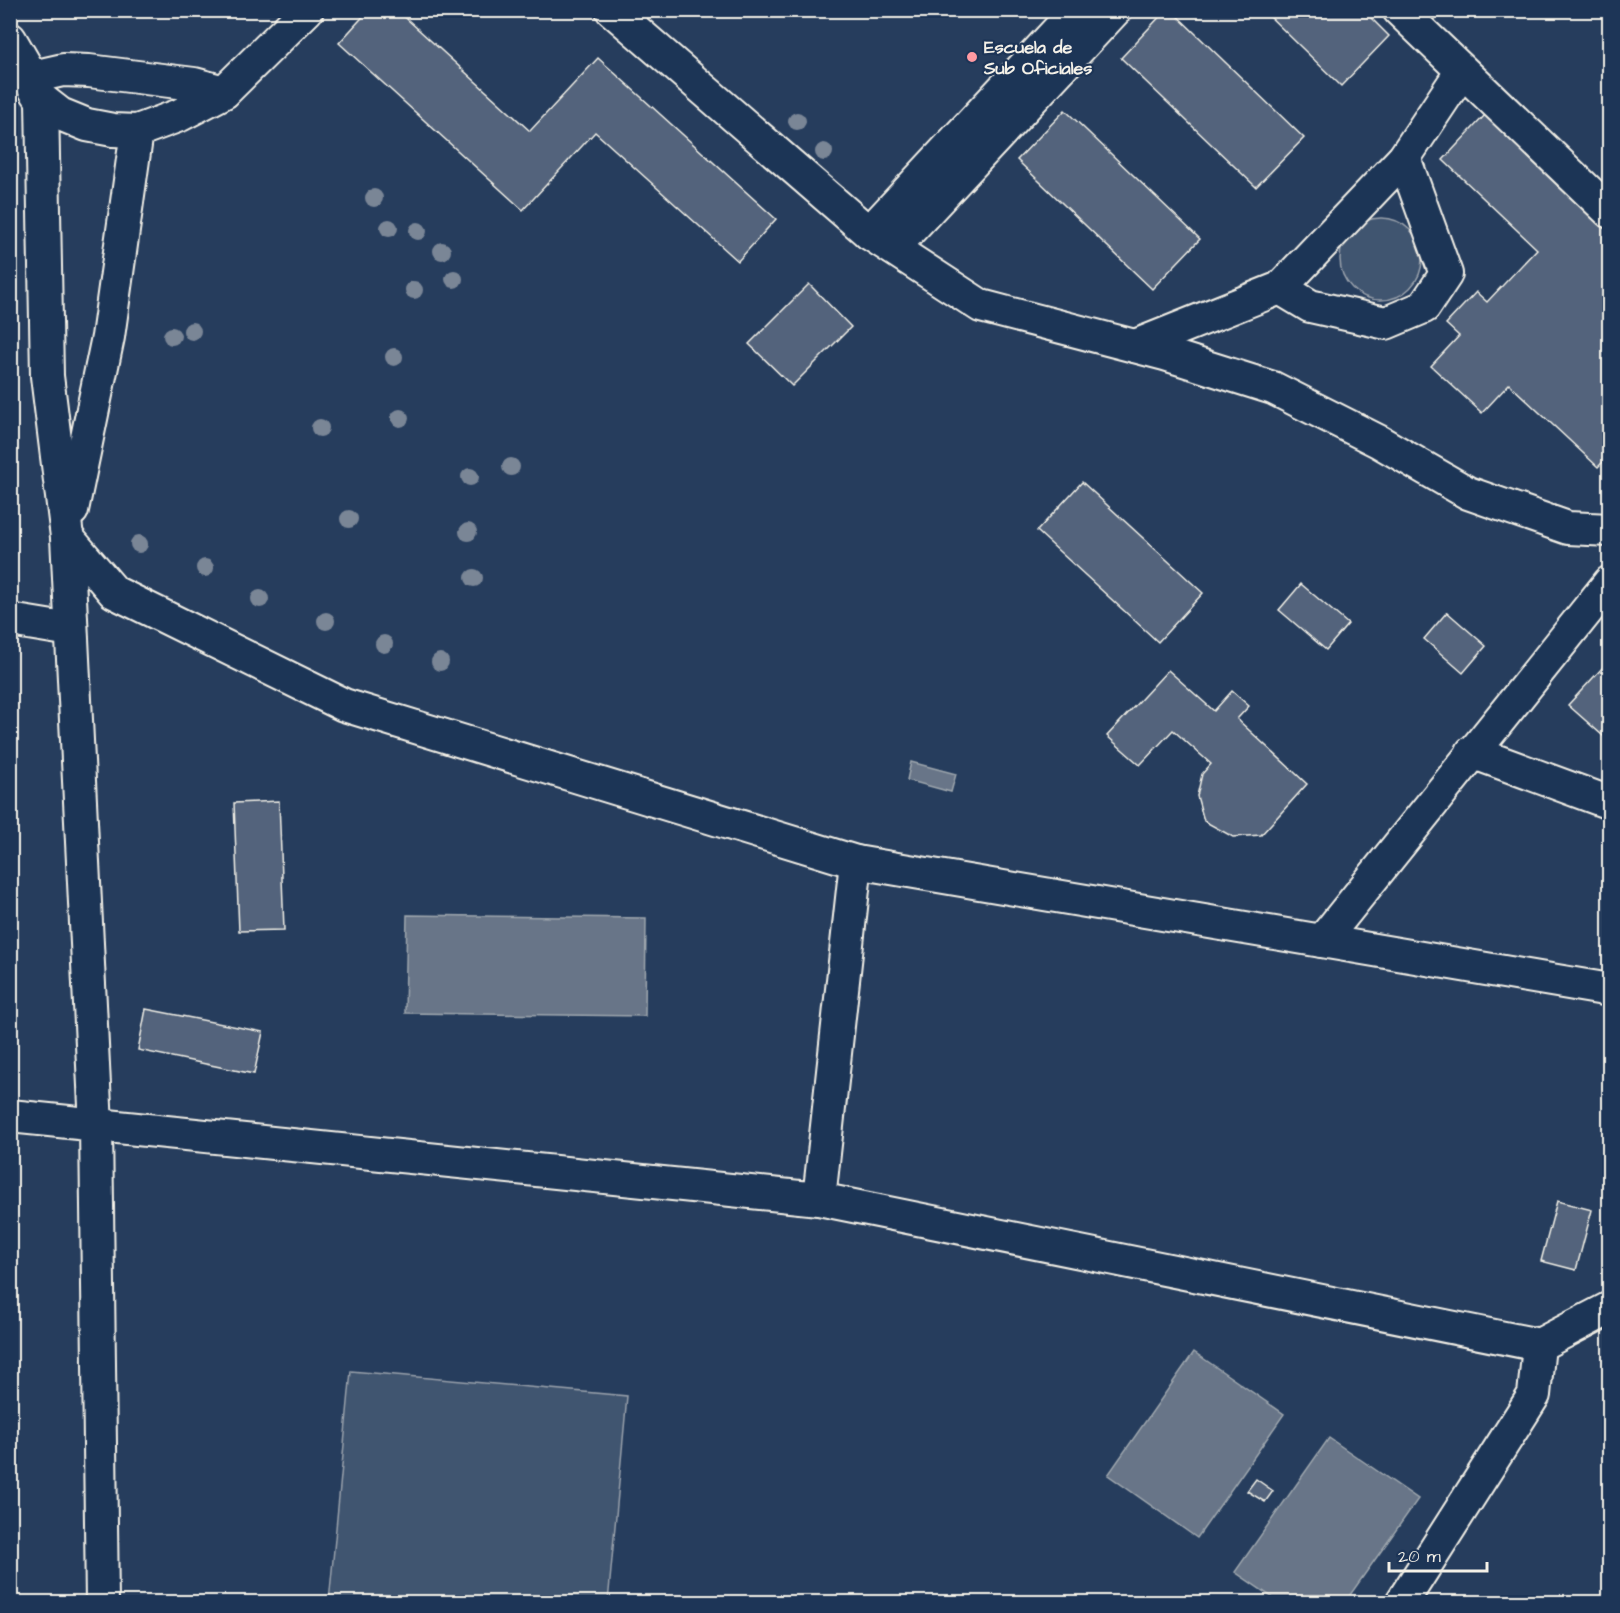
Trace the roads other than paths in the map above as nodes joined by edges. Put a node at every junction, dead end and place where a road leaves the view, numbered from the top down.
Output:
1 (307, 10) edge
2 (612, 10) edge
3 (1077, 10) edge
4 (1115, 10) edge
5 (1399, 10) edge
6 (10, 39) edge
7 (1462, 71) junction
8 (37, 88) junction
9 (224, 92) junction
10 (137, 131) junction
11 (1404, 158) junction
12 (1610, 212) edge
13 (881, 240) junction
14 (1280, 288) junction
15 (1135, 346) junction
16 (1610, 530) edge
17 (67, 537) junction
18 (1610, 582) edge
19 (10, 620) edge
20 (71, 630) junction
21 (1472, 752) junction
22 (1610, 803) edge
23 (856, 862) junction
24 (1322, 941) junction
25 (1610, 990) edge
26 (10, 1116) edge
27 (96, 1126) junction
28 (819, 1198) junction
29 (1610, 1308) edge
30 (1539, 1345) junction
31 (102, 1602) edge
32 (1402, 1602) edge

1 - 9 lane
2 - 13 lane
3 - 13 lane
4 - 13 lane
5 - 7 lane
6 - 8 lane
7 - 11 lane
7 - 12 lane
8 - 9 lane
8 - 10 lane
8 - 17 lane
9 - 10 lane
10 - 17 lane
11 - 14 lane
11 - 14 lane
13 - 15 lane
14 - 15 lane
15 - 16 lane
17 - 20 lane
17 - 23 lane
18 - 21 lane
19 - 20 lane
20 - 27 lane
21 - 22 lane
21 - 24 lane
23 - 24 lane
23 - 28 lane
24 - 25 lane
26 - 27 lane
27 - 28 lane
27 - 31 lane
28 - 30 lane
29 - 30 lane
30 - 32 lane

